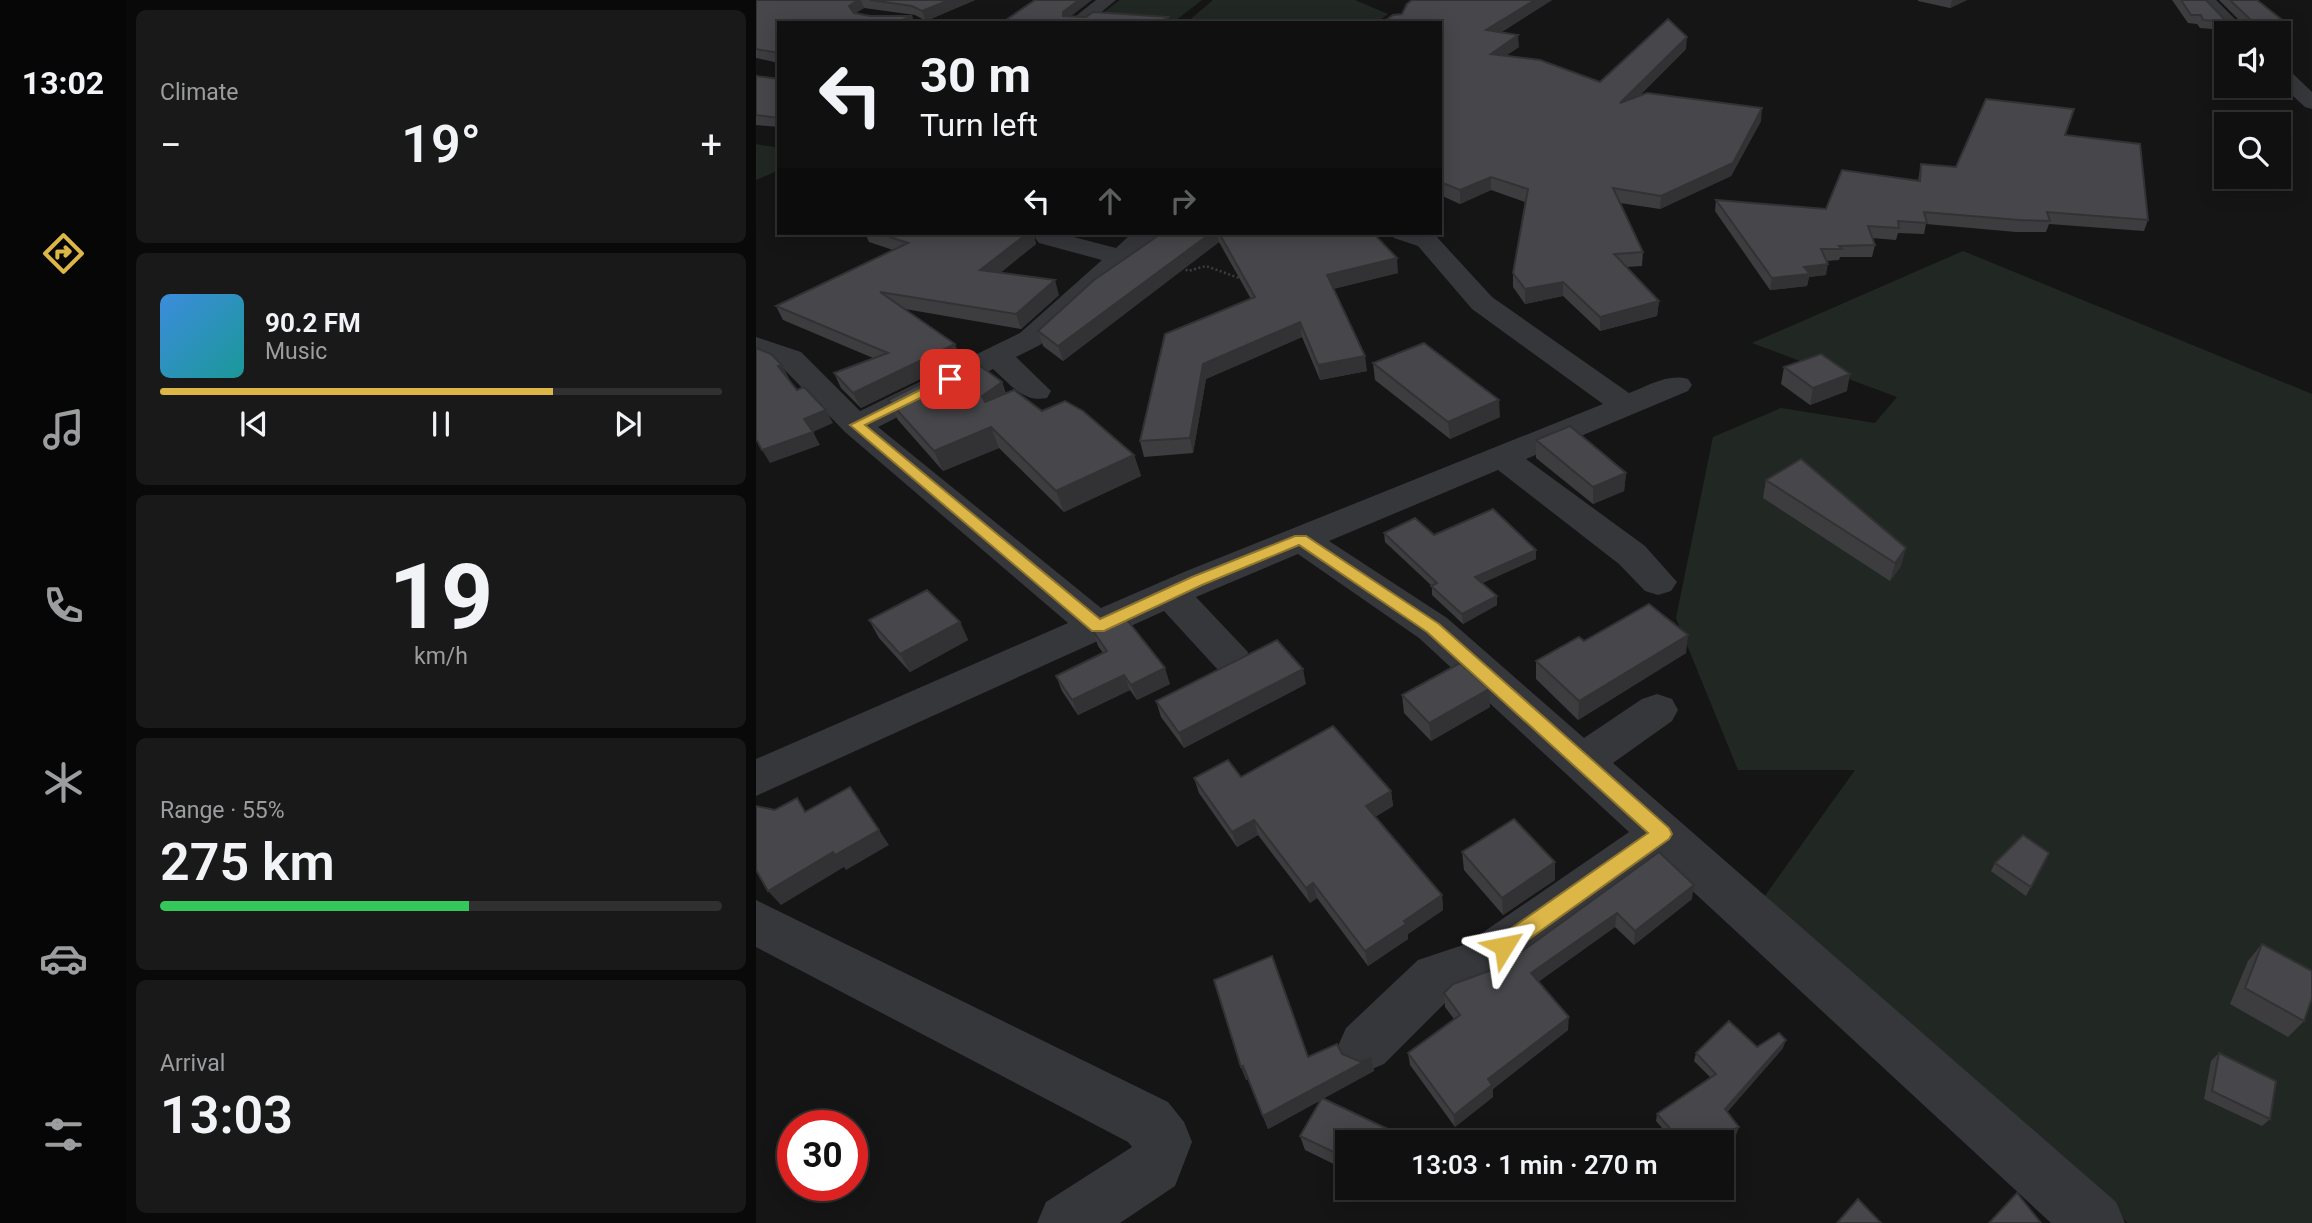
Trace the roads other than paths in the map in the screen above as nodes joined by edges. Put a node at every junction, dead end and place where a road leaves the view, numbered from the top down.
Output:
1 (1107, 0) edge
2 (2206, 0) edge
3 (1079, 21) edge
4 (2228, 21) edge
5 (2291, 83) edge
6 (2312, 103) edge
7 (1409, 235) edge
8 (1048, 238) dead end
9 (1136, 243) edge
10 (756, 346) edge
11 (997, 356) junction
12 (1677, 385) dead end
13 (1036, 391) dead end
14 (1626, 406) junction
15 (856, 425) junction
16 (1502, 457) junction
17 (1301, 539) junction
18 (1658, 582) dead end
19 (1170, 593) junction
20 (1098, 627) junction
21 (1233, 661) edge
22 (1657, 710) dead end
23 (1583, 762) junction
24 (756, 778) edge
25 (1662, 834) junction
26 (756, 922) edge
27 (1365, 1046) dead end
28 (1067, 1223) edge
29 (2095, 1223) edge

1 - 3 street
2 - 4 street
5 - 6 street
7 - 14 street
8 - 9 street
9 - 11 street
10 - 15 street
11 - 13 street
11 - 15 street
12 - 14 street
14 - 16 street
15 - 20 street
16 - 17 street
16 - 18 street
17 - 19 street
17 - 23 street
19 - 20 street
19 - 21 street
20 - 24 street
22 - 23 street
23 - 25 street
25 - 27 street
25 - 29 street
26 - 28 street

